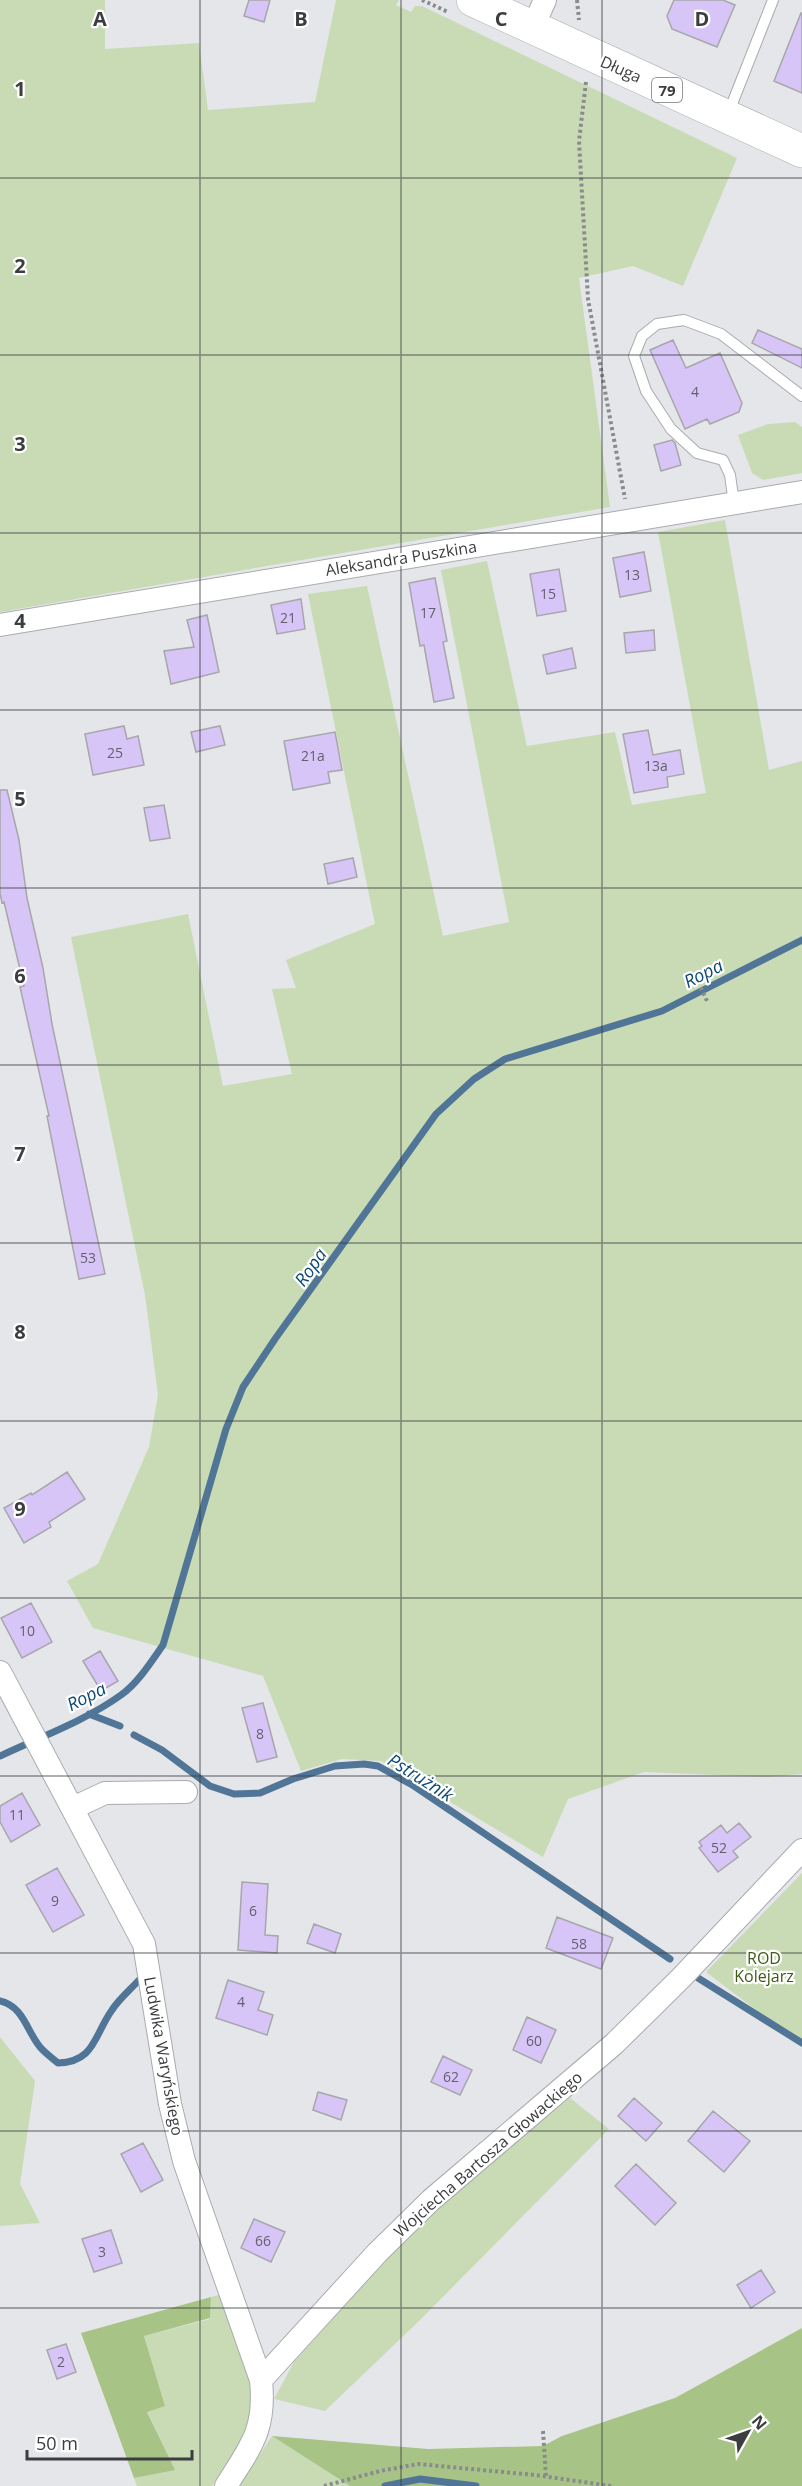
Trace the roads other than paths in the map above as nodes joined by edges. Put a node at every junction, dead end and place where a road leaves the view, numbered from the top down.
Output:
1 (473, 0) edge
2 (773, 0) edge
3 (539, 14) edge
4 (727, 117) junction
5 (802, 151) edge
6 (802, 396) edge
7 (802, 492) edge
8 (734, 503) junction
9 (0, 625) edge
10 (0, 1672) edge
11 (186, 1792) dead end
12 (73, 1808) junction
13 (802, 1850) edge
14 (261, 2380) junction
15 (226, 2486) edge

1 - 3 main road, Długa / 79
2 - 4 lane
3 - 4 main road, Długa / 79
4 - 5 main road, Długa / 79
6 - 8 lane
7 - 8 street, Aleksandra Puszkina
8 - 9 street, Aleksandra Puszkina
10 - 12 street, Ludwika Waryńskiego
11 - 12 street
12 - 14 street, Ludwika Waryńskiego
13 - 14 street, Wojciecha Bartosza Głowackiego
14 - 15 street

